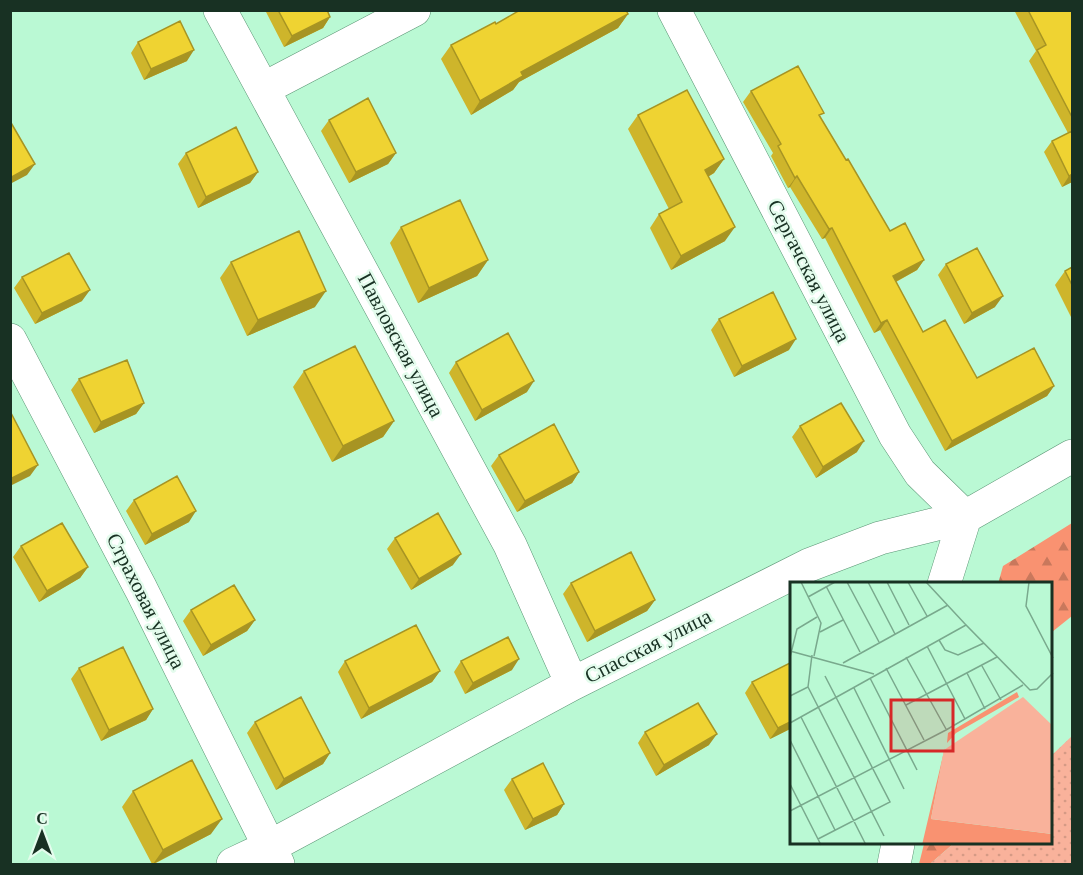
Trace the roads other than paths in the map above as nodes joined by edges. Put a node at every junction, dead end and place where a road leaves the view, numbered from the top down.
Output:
1 (220, 10) edge
2 (414, 10) edge
3 (674, 10) edge
4 (263, 89) junction
5 (10, 340) edge
6 (1072, 456) edge
7 (966, 517) junction
8 (945, 582) edge
9 (572, 684) junction
10 (897, 845) edge
11 (273, 856) edge
12 (233, 864) edge
13 (894, 864) edge

1 - 4 street, Павловская улица
2 - 4 street
3 - 7 street, Сергачская улица
4 - 9 street, Павловская улица
5 - 11 street, Страховая улица
6 - 7 street, Спасская улица
7 - 8 street
7 - 9 street, Спасская улица
9 - 11 street, Спасская улица
10 - 13 street
11 - 12 street, Спасская улица

